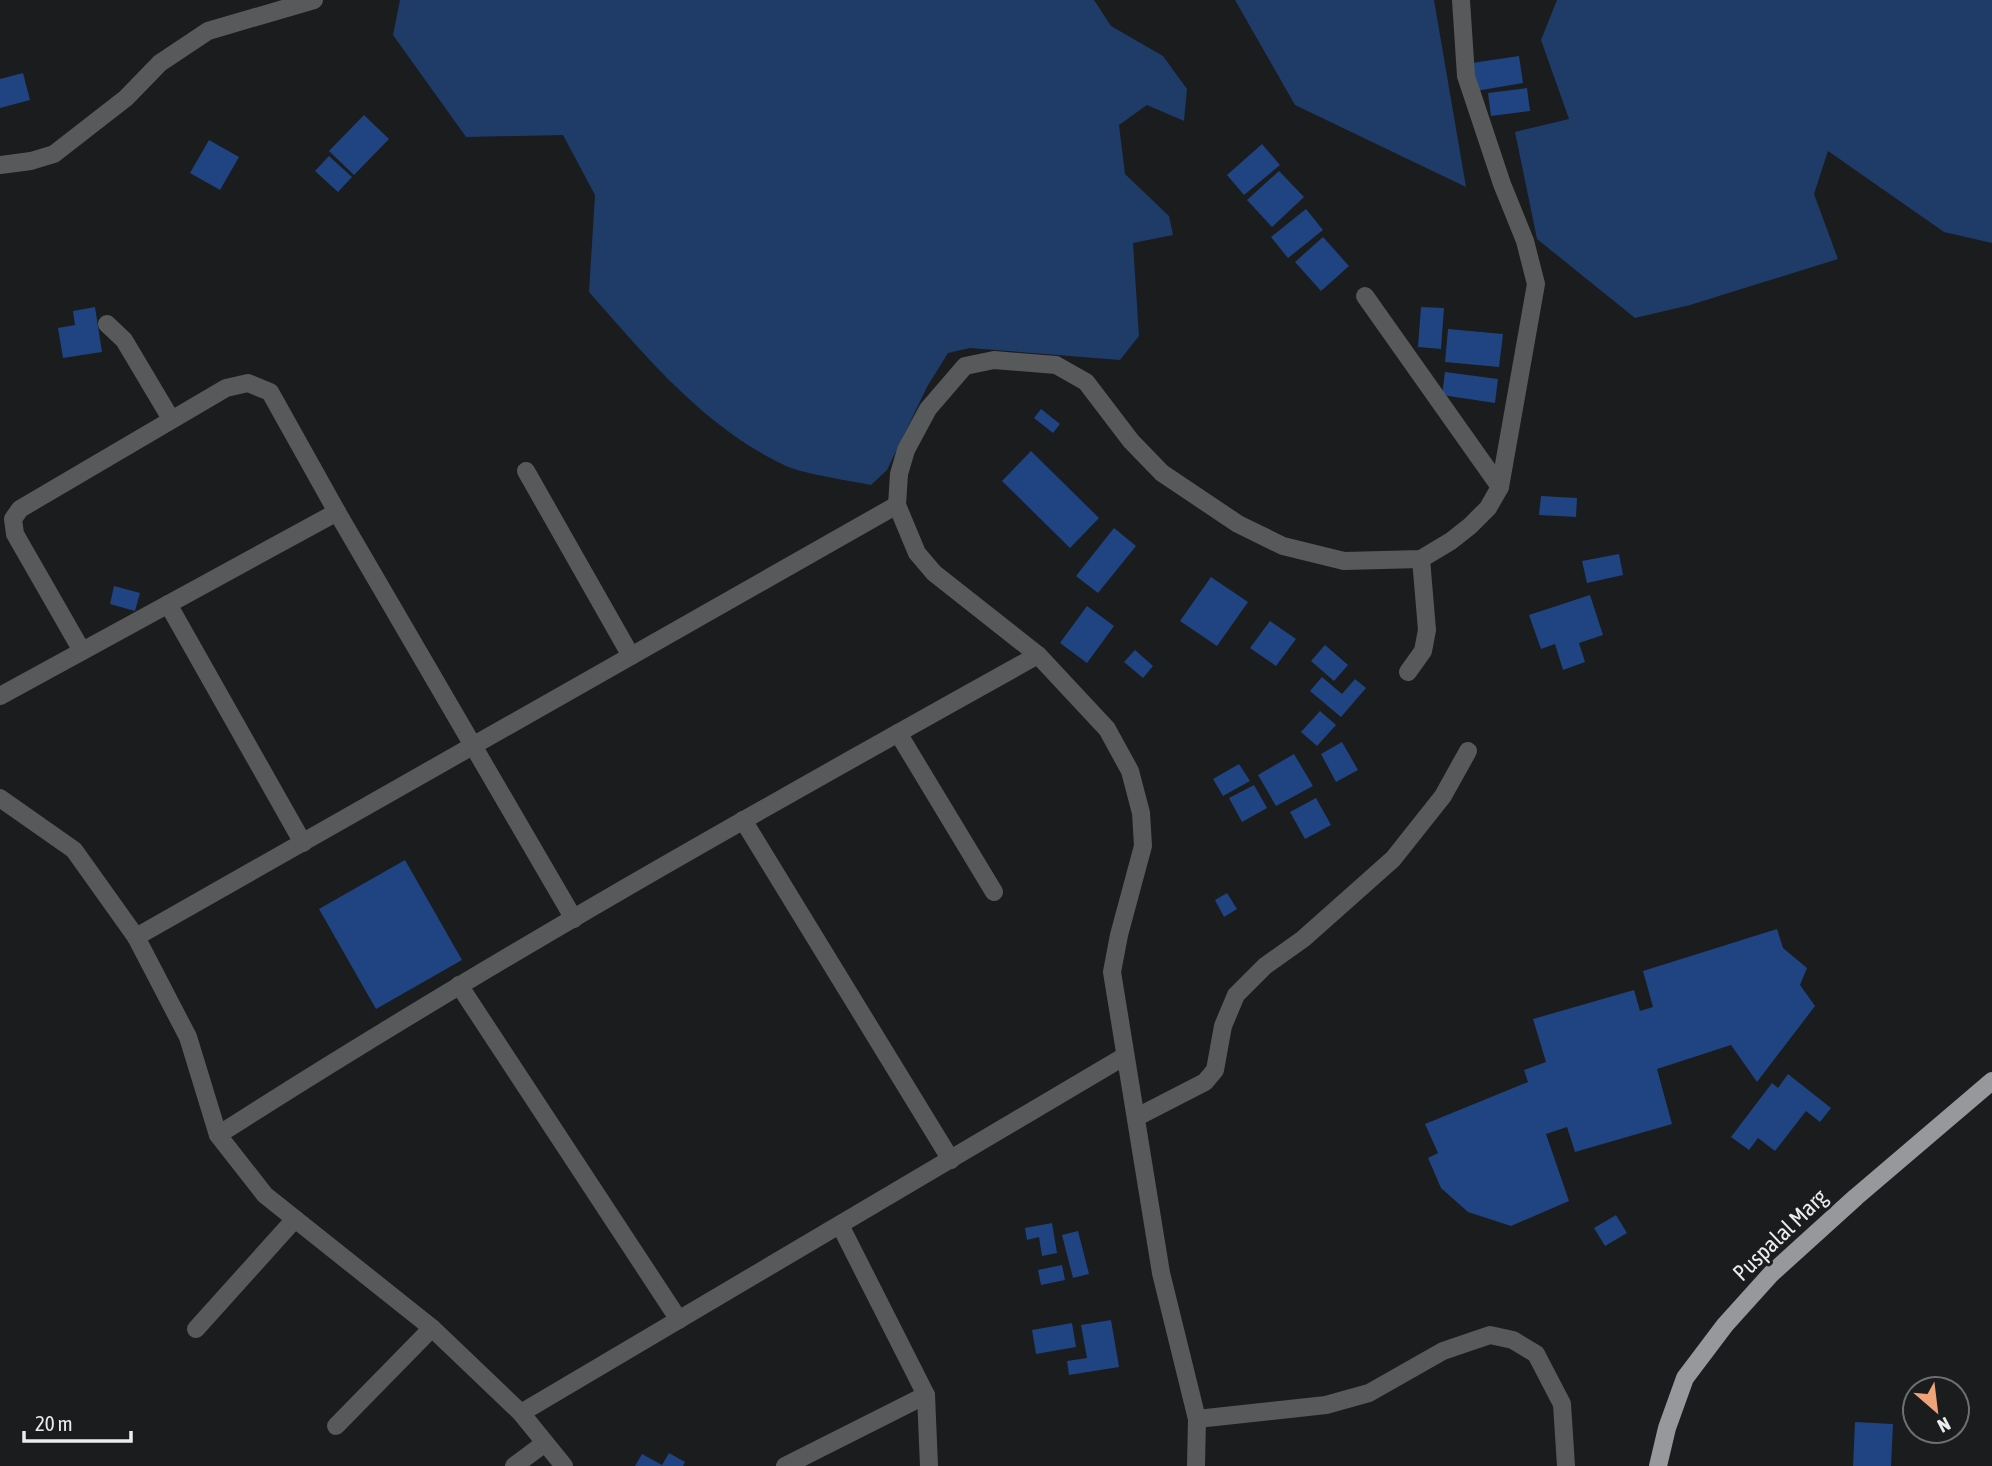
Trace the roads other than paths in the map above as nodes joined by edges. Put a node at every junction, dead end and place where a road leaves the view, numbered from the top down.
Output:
1 (314, 0) edge
2 (1461, 0) edge
3 (0, 165) edge
4 (1365, 296) dead end
5 (107, 324) dead end
6 (171, 419) junction
7 (526, 471) dead end
8 (1500, 487) junction
9 (897, 505) junction
10 (337, 512) junction
11 (1421, 559) junction
12 (168, 604) junction
13 (82, 651) junction
14 (631, 656) junction
15 (1038, 656) junction
16 (1408, 672) dead end
17 (0, 696) edge
18 (898, 733) junction
19 (474, 746) junction
20 (1468, 751) dead end
21 (0, 797) edge
22 (743, 820) junction
23 (303, 843) junction
24 (994, 892) dead end
25 (574, 919) junction
26 (136, 937) junction
27 (459, 985) junction
28 (1125, 1056) junction
29 (1992, 1081) edge
30 (1137, 1117) junction
31 (218, 1135) junction
32 (951, 1160) junction
33 (295, 1219) junction
34 (841, 1225) junction
35 (679, 1320) junction
36 (432, 1328) junction
37 (195, 1329) dead end
38 (926, 1395) junction
39 (521, 1413) junction
40 (1197, 1419) junction
41 (335, 1426) dead end
42 (545, 1443) junction
43 (514, 1466) edge
44 (564, 1466) edge
45 (785, 1466) edge
46 (929, 1466) edge
47 (1196, 1466) edge
48 (1566, 1466) edge
49 (1658, 1466) edge

1 - 3 street
2 - 8 street
4 - 8 street
5 - 6 street
6 - 10 street
6 - 13 street
7 - 14 street
8 - 11 street
9 - 11 street
9 - 14 street
9 - 15 street
10 - 12 street
10 - 19 street
11 - 16 street
12 - 13 street
12 - 23 street
13 - 17 street
14 - 19 street
15 - 18 street
15 - 28 street
18 - 22 street
18 - 24 street
19 - 23 street
19 - 25 street
20 - 30 street
21 - 26 street
22 - 25 street
22 - 32 street
23 - 26 street
25 - 27 street
26 - 31 street
27 - 31 street
27 - 35 street
28 - 30 street
28 - 32 street
29 - 49 main road, Puspalal Marg
30 - 40 street
31 - 33 street
32 - 34 street
33 - 36 street
33 - 37 street
34 - 35 street
34 - 38 street
35 - 39 street
36 - 39 street
36 - 41 street
38 - 45 street
38 - 46 street
39 - 42 street
40 - 47 street
40 - 48 street
42 - 43 street
42 - 44 street

